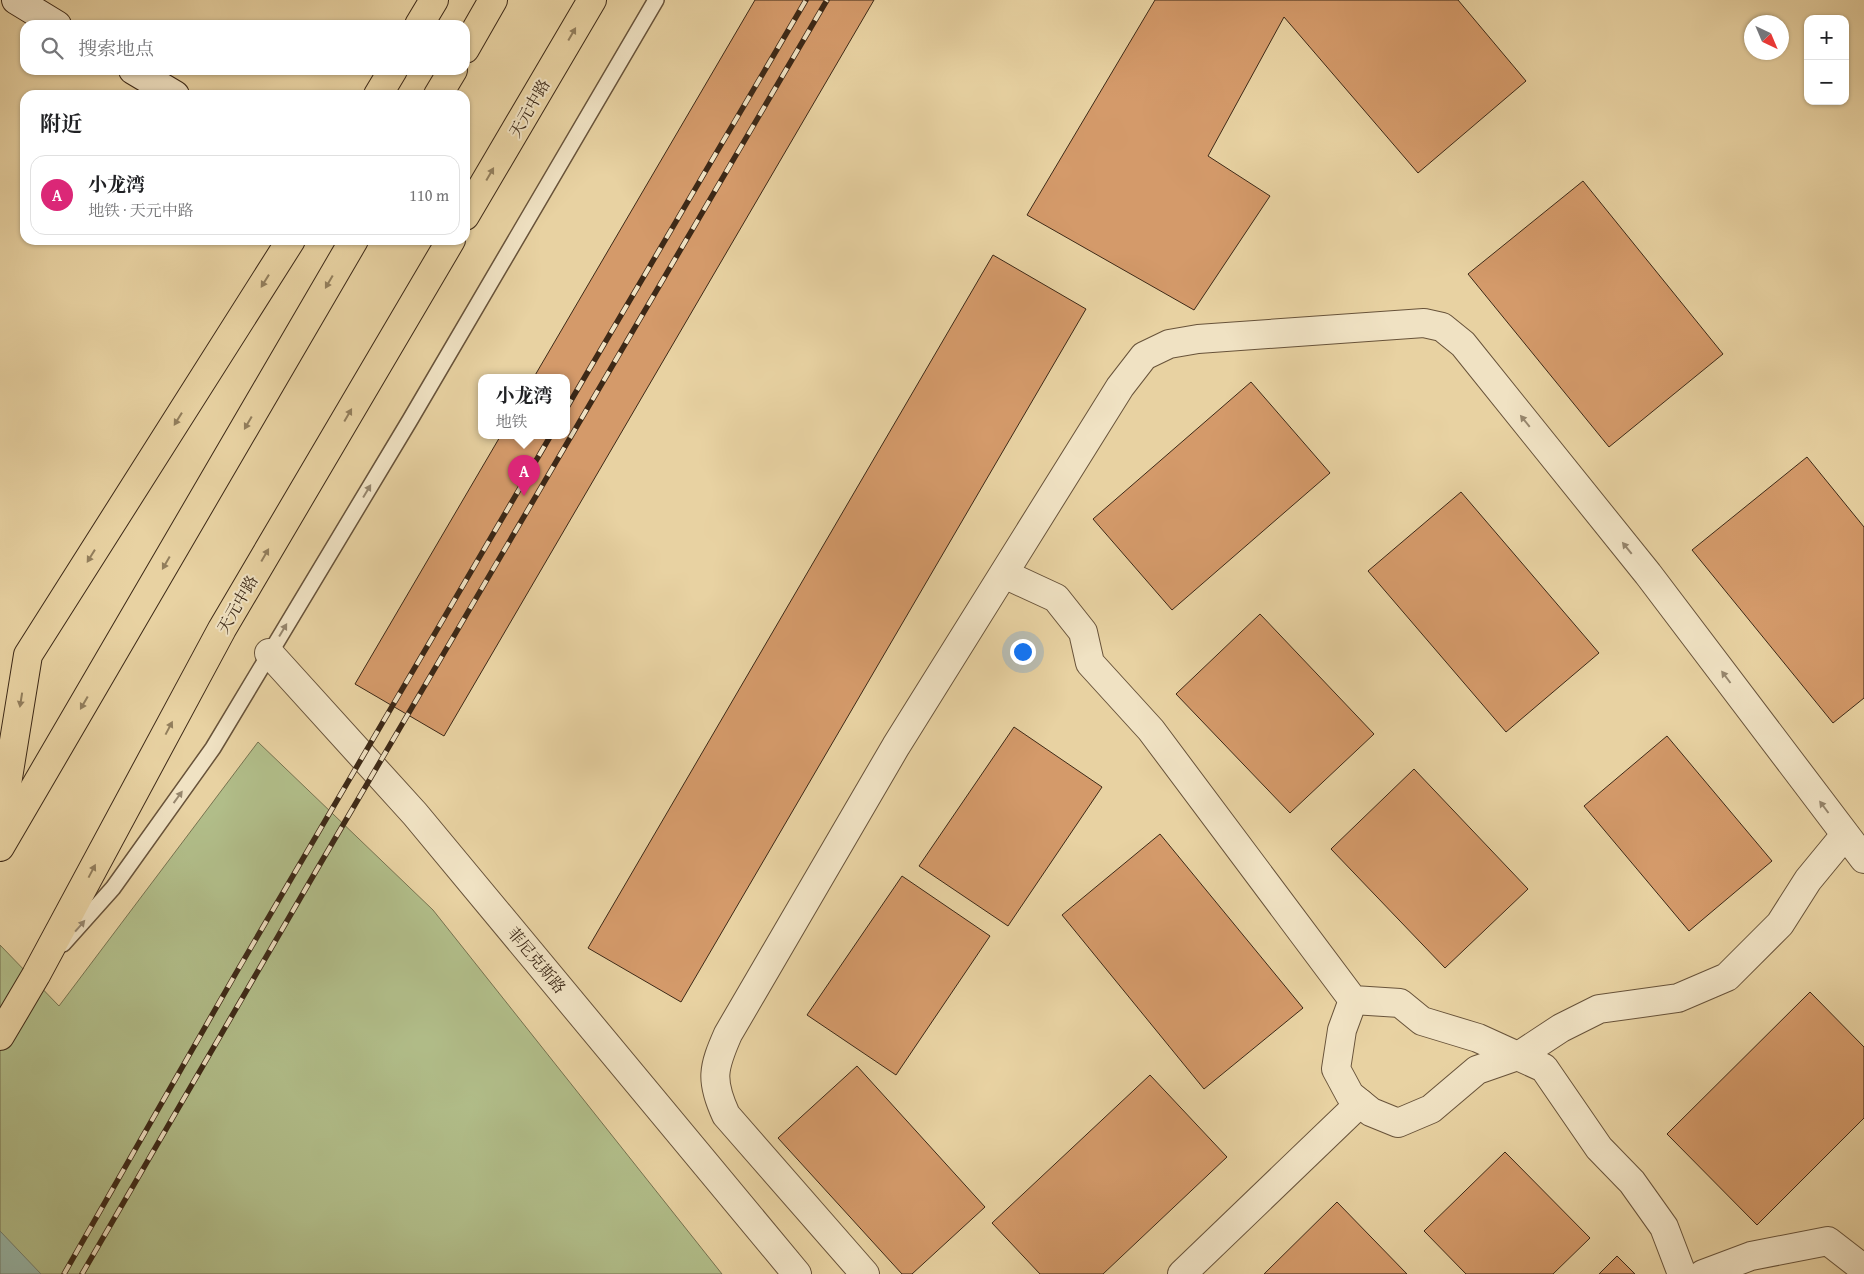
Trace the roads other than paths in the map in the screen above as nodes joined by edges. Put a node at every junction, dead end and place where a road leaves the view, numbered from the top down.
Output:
1 (16, 0) edge
2 (434, 0) edge
3 (493, 0) edge
4 (592, 0) edge
5 (656, 0) edge
6 (50, 20) edge
7 (422, 20) edge
8 (470, 40) edge
9 (141, 75) edge
10 (390, 75) edge
11 (450, 75) edge
12 (167, 90) edge
13 (381, 90) edge
14 (441, 90) edge
15 (470, 207) edge
16 (288, 245) edge
17 (351, 245) edge
18 (448, 245) edge
19 (1004, 574) junction
20 (270, 652) junction
21 (0, 827) edge
22 (1845, 835) junction
23 (0, 847) edge
24 (1864, 859) edge
25 (36, 976) junction
26 (1352, 1000) junction
27 (0, 1036) edge
28 (1520, 1055) junction
29 (1360, 1102) junction
30 (1864, 1268) edge
31 (797, 1274) edge
32 (865, 1274) edge
33 (1182, 1274) edge
34 (1682, 1274) edge
35 (1703, 1274) edge

1 - 6 street
2 - 7 highway
3 - 8 highway
15 -> 4 highway, 天元中路
20 -> 5 lane
9 - 12 street
10 - 13 highway
11 - 14 highway
16 -> 21 highway
17 -> 23 highway
25 -> 18 highway, 天元中路
22 -> 19 street
19 - 26 street
19 - 32 street
25 -> 20 lane
20 - 31 street, 菲尼克斯路
22 - 24 street
22 - 28 street
25 - 27 highway, 天元中路
26 - 28 street
26 - 29 street
28 - 29 street
28 - 34 street
29 - 33 street
30 - 35 street

